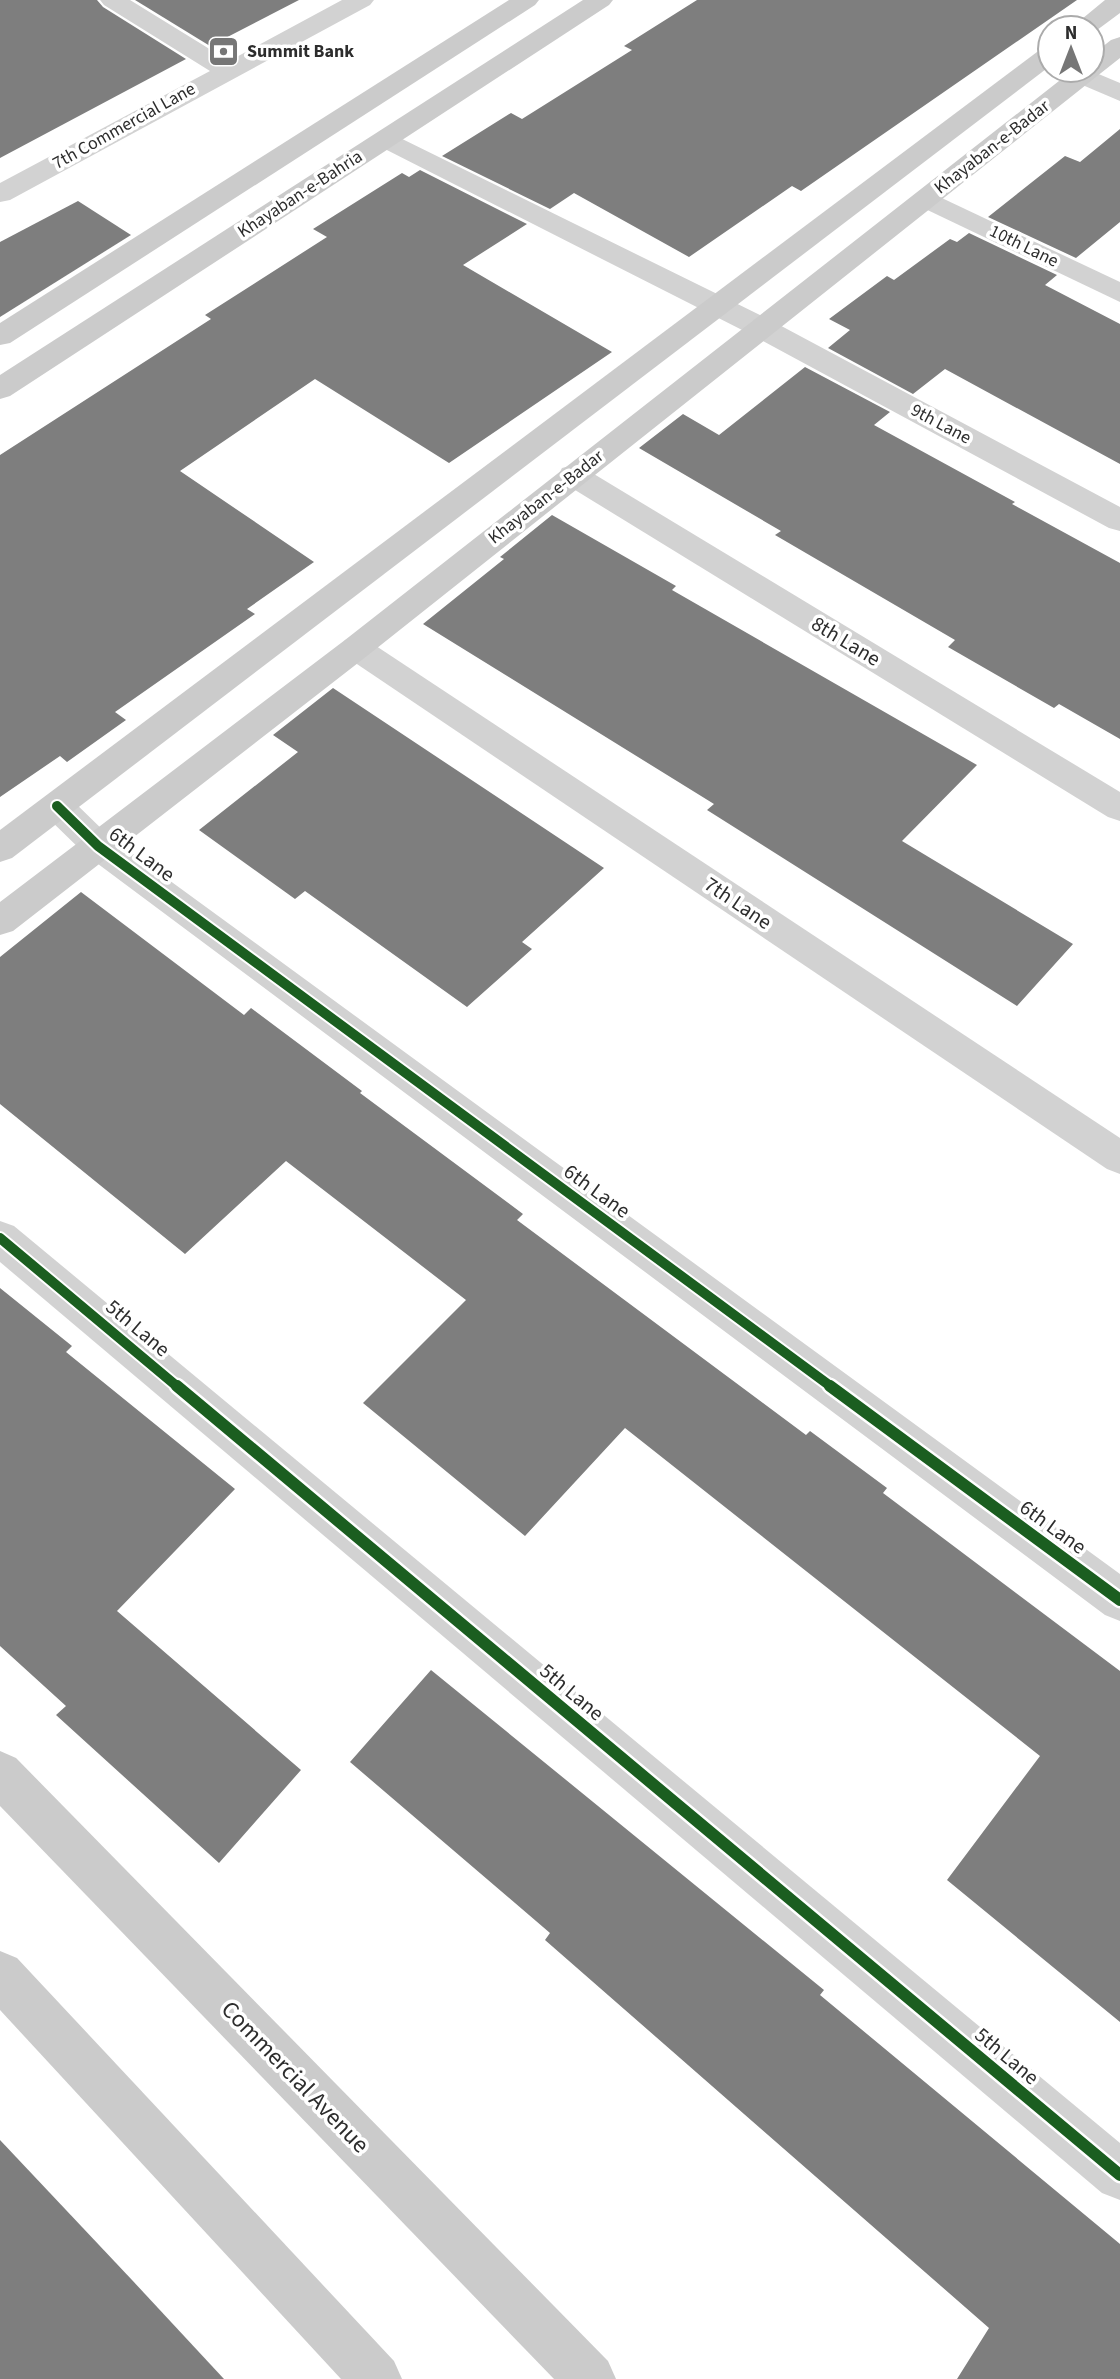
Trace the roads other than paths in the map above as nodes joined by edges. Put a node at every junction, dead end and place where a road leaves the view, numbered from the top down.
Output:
1 (113, 0) edge
2 (360, 0) edge
3 (600, 0) edge
4 (1120, 1) edge
5 (517, 2) edge
6 (1103, 14) edge
7 (1120, 45) edge
8 (1106, 56) edge
9 (1036, 65) edge
10 (226, 70) junction
11 (1072, 84) edge
12 (386, 139) junction
13 (2, 191) edge
14 (928, 199) junction
15 (1120, 293) edge
16 (717, 306) junction
17 (762, 328) junction
18 (0, 336) edge
19 (0, 389) edge
20 (573, 475) junction
21 (1120, 520) edge
22 (356, 648) junction
23 (57, 806) junction
24 (1120, 807) edge
25 (97, 846) junction
26 (0, 849) edge
27 (0, 921) edge
28 (1120, 1158) edge
29 (0, 1238) edge
30 (1120, 1600) edge
31 (0, 1774) edge
32 (0, 1975) edge
33 (1120, 2175) edge
34 (376, 2379) edge
35 (590, 2379) edge

1 - 10 street
2 - 10 street, 7th Commercial Lane
3 - 12 main road, Khayaban-e-Bahria
4 - 6 main road
5 - 18 main road, Khayaban-e-Bahria
7 - 8 main road, Khayaban-e-Badar
9 - 16 main road, Khayaban-e-Badar
10 - 13 street, 7th Commercial Lane
11 - 14 main road, Khayaban-e-Badar
12 - 16 street, 9th Lane
12 - 19 main road, Khayaban-e-Bahria
14 - 15 street, 10th Lane
14 - 17 main road, Khayaban-e-Badar
16 - 17 street, 9th Lane
16 - 23 main road, Khayaban-e-Badar
17 - 20 main road, Khayaban-e-Badar
17 - 21 street, 9th Lane
20 - 22 main road, Khayaban-e-Badar
20 - 24 street, 8th Lane
22 - 25 main road, Khayaban-e-Badar
22 - 28 street, 7th Lane
23 - 25 street, 6th Lane
23 - 26 main road, Khayaban-e-Badar
25 - 27 main road, Khayaban-e-Badar
25 - 30 street, 6th Lane
29 - 33 street, 5th Lane
31 - 35 main road, Commercial Avenue
32 - 34 main road

